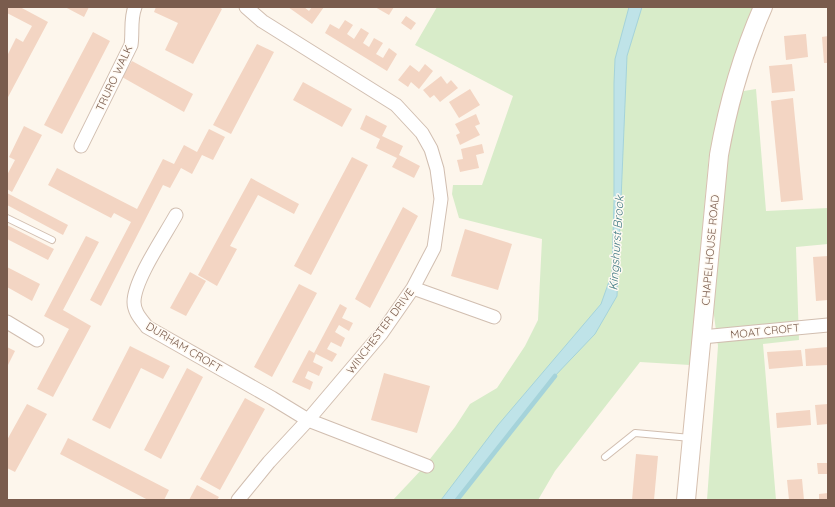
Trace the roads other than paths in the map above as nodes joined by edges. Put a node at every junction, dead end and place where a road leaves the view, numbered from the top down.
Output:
1 (135, 7) edge
2 (246, 7) edge
3 (763, 7) edge
4 (81, 146) dead end
5 (176, 215) dead end
6 (7, 218) edge
7 (52, 240) dead end
8 (413, 288) junction
9 (494, 317) dead end
10 (7, 322) edge
11 (828, 324) edge
12 (702, 337) junction
13 (37, 340) dead end
14 (308, 420) junction
15 (692, 438) junction
16 (605, 457) dead end
17 (427, 466) dead end
18 (238, 500) edge
19 (686, 500) edge

1 - 4 street, TRURO WALK
2 - 8 street, WINCHESTER DRIVE
3 - 12 street, CHAPELHOUSE ROAD
5 - 14 street, DURHAM CROFT
6 - 7 lane
8 - 9 street
8 - 14 street, WINCHESTER DRIVE
10 - 13 street
11 - 12 street, MOAT CROFT
12 - 15 street, CHAPELHOUSE ROAD
14 - 17 street, DURHAM CROFT
14 - 18 street, WINCHESTER DRIVE
15 - 16 lane
15 - 19 street, CHAPELHOUSE ROAD

